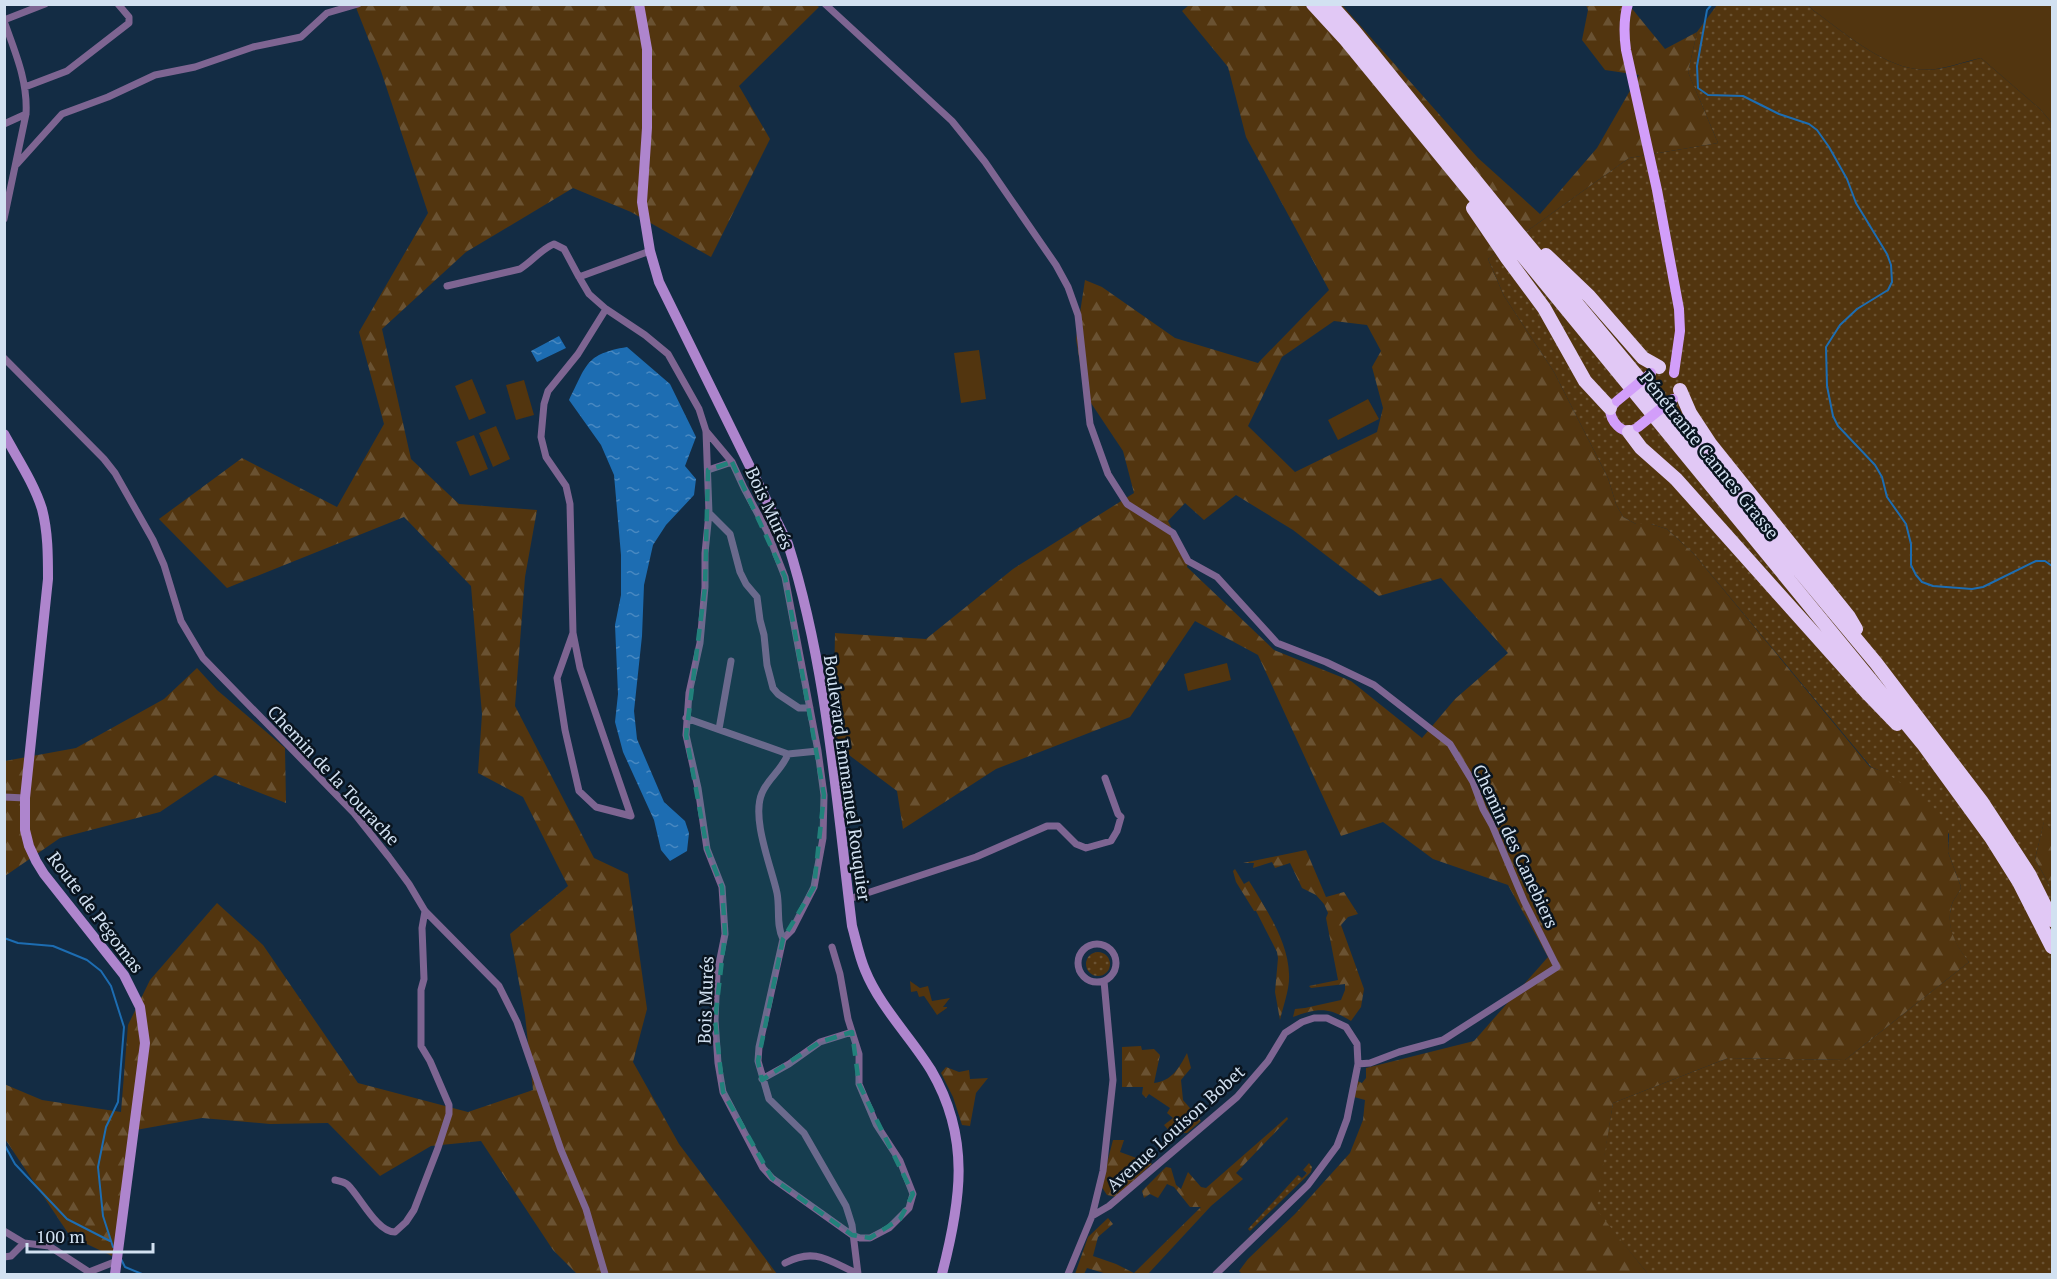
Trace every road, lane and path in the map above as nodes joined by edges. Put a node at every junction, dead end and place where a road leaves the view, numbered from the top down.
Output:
1 (45, 4) edge
2 (118, 4) edge
3 (358, 4) edge
4 (639, 4) edge
5 (825, 4) edge
6 (1313, 4) edge
7 (1330, 4) edge
8 (1628, 4) edge
9 (5, 25) edge
10 (25, 87) junction
11 (26, 114) junction
12 (4, 124) edge
13 (17, 164) junction
14 (14, 176) junction
15 (1459, 178) junction
16 (4, 180) edge
17 (4, 219) edge
18 (1513, 227) junction
19 (650, 251) junction
20 (579, 277) junction
21 (447, 286) dead end
22 (606, 309) junction
23 (4, 358) edge
24 (1655, 370) junction
25 (1674, 373) junction
26 (1676, 394) junction
27 (1614, 405) junction
28 (1633, 430) junction
29 (706, 431) junction
30 (4, 434) edge
31 (732, 462) junction
32 (708, 470) junction
33 (709, 513) junction
34 (573, 633) junction
35 (731, 661) dead end
36 (1876, 663) junction
37 (810, 708) junction
38 (686, 717) junction
39 (719, 729) junction
40 (1923, 744) junction
41 (818, 751) junction
42 (788, 754) junction
43 (1105, 778) dead end
44 (4, 797) edge
45 (25, 798) junction
46 (849, 899) junction
47 (425, 912) junction
48 (2052, 920) edge
49 (783, 939) junction
50 (832, 947) dead end
51 (2052, 947) edge
52 (1104, 981) junction
53 (852, 1032) junction
54 (1358, 1064) junction
55 (762, 1079) junction
56 (335, 1180) dead end
57 (1092, 1216) junction
58 (4, 1231) edge
59 (852, 1235) junction
60 (24, 1244) junction
61 (4, 1257) edge
62 (117, 1261) junction
63 (785, 1263) dead end
64 (90, 1273) edge
65 (858, 1274) edge
66 (115, 1275) edge
67 (605, 1275) edge
68 (942, 1275) edge
69 (1068, 1275) edge
70 (1216, 1275) edge

1 - 9 street
2 - 10 street
3 - 13 street
4 - 19 street, Boulevard Emmanuel Rouquier
5 - 54 street, Chemin des Canebiers
6 - 15 highway, Pénétrante Cannes Grasse
7 - 18 highway, Pénétrante Cannes Grasse
8 - 25 main road
9 - 10 street
10 - 11 street
11 - 12 street
11 - 13 street
13 - 14 street
14 - 16 street
14 - 17 street
15 - 27 highway
15 - 40 highway, Pénétrante Cannes Grasse
18 - 24 highway
18 - 36 highway, Pénétrante Cannes Grasse
19 - 20 street
19 - 46 street, Boulevard Emmanuel Rouquier
20 - 21 street, Bois Murés
20 - 22 street, Bois Murés
22 - 29 street, Bois Murés
22 - 34 street
23 - 47 street, Chemin de la Tourache
24 - 25 main road
24 - 27 main road, bridge
25 - 26 main road
26 - 28 main road, bridge
26 - 36 highway
27 - 28 main road
28 - 40 highway
29 - 31 street, Bois Murés
29 - 32 street, Bois Murés
30 - 45 street, Route de Pégomas
31 - 32 street, Bois Murés
31 - 37 street, Bois Murés
32 - 33 street, Bois Murés
33 - 37 street
33 - 38 street, Bois Murés
34 - 34 street
35 - 39 street
36 - 48 highway, Pénétrante Cannes Grasse
37 - 41 street, Bois Murés
38 - 39 street
38 - 59 street, Bois Murés
39 - 42 street
40 - 51 highway, Pénétrante Cannes Grasse
41 - 42 street
41 - 49 street, Bois Murés
42 - 49 street, Bois Murés
43 - 46 street
44 - 45 street
45 - 62 street, Route de Pégomas
46 - 68 street, Boulevard Emmanuel Rouquier
47 - 56 street
47 - 67 street, Chemin de la Tourache
49 - 55 street, Bois Murés
50 - 53 street
52 - 52 street
52 - 57 street
53 - 55 street
53 - 59 street
54 - 57 street, Avenue Louison Bobet
54 - 70 street, Avenue Louison Bobet
55 - 59 street, Bois Murés
57 - 69 street
58 - 60 street
59 - 65 street, Bois Murés
60 - 61 street
60 - 64 street
62 - 64 street
62 - 66 street, Route de Pégomas
63 - 65 street, Bois Murés

